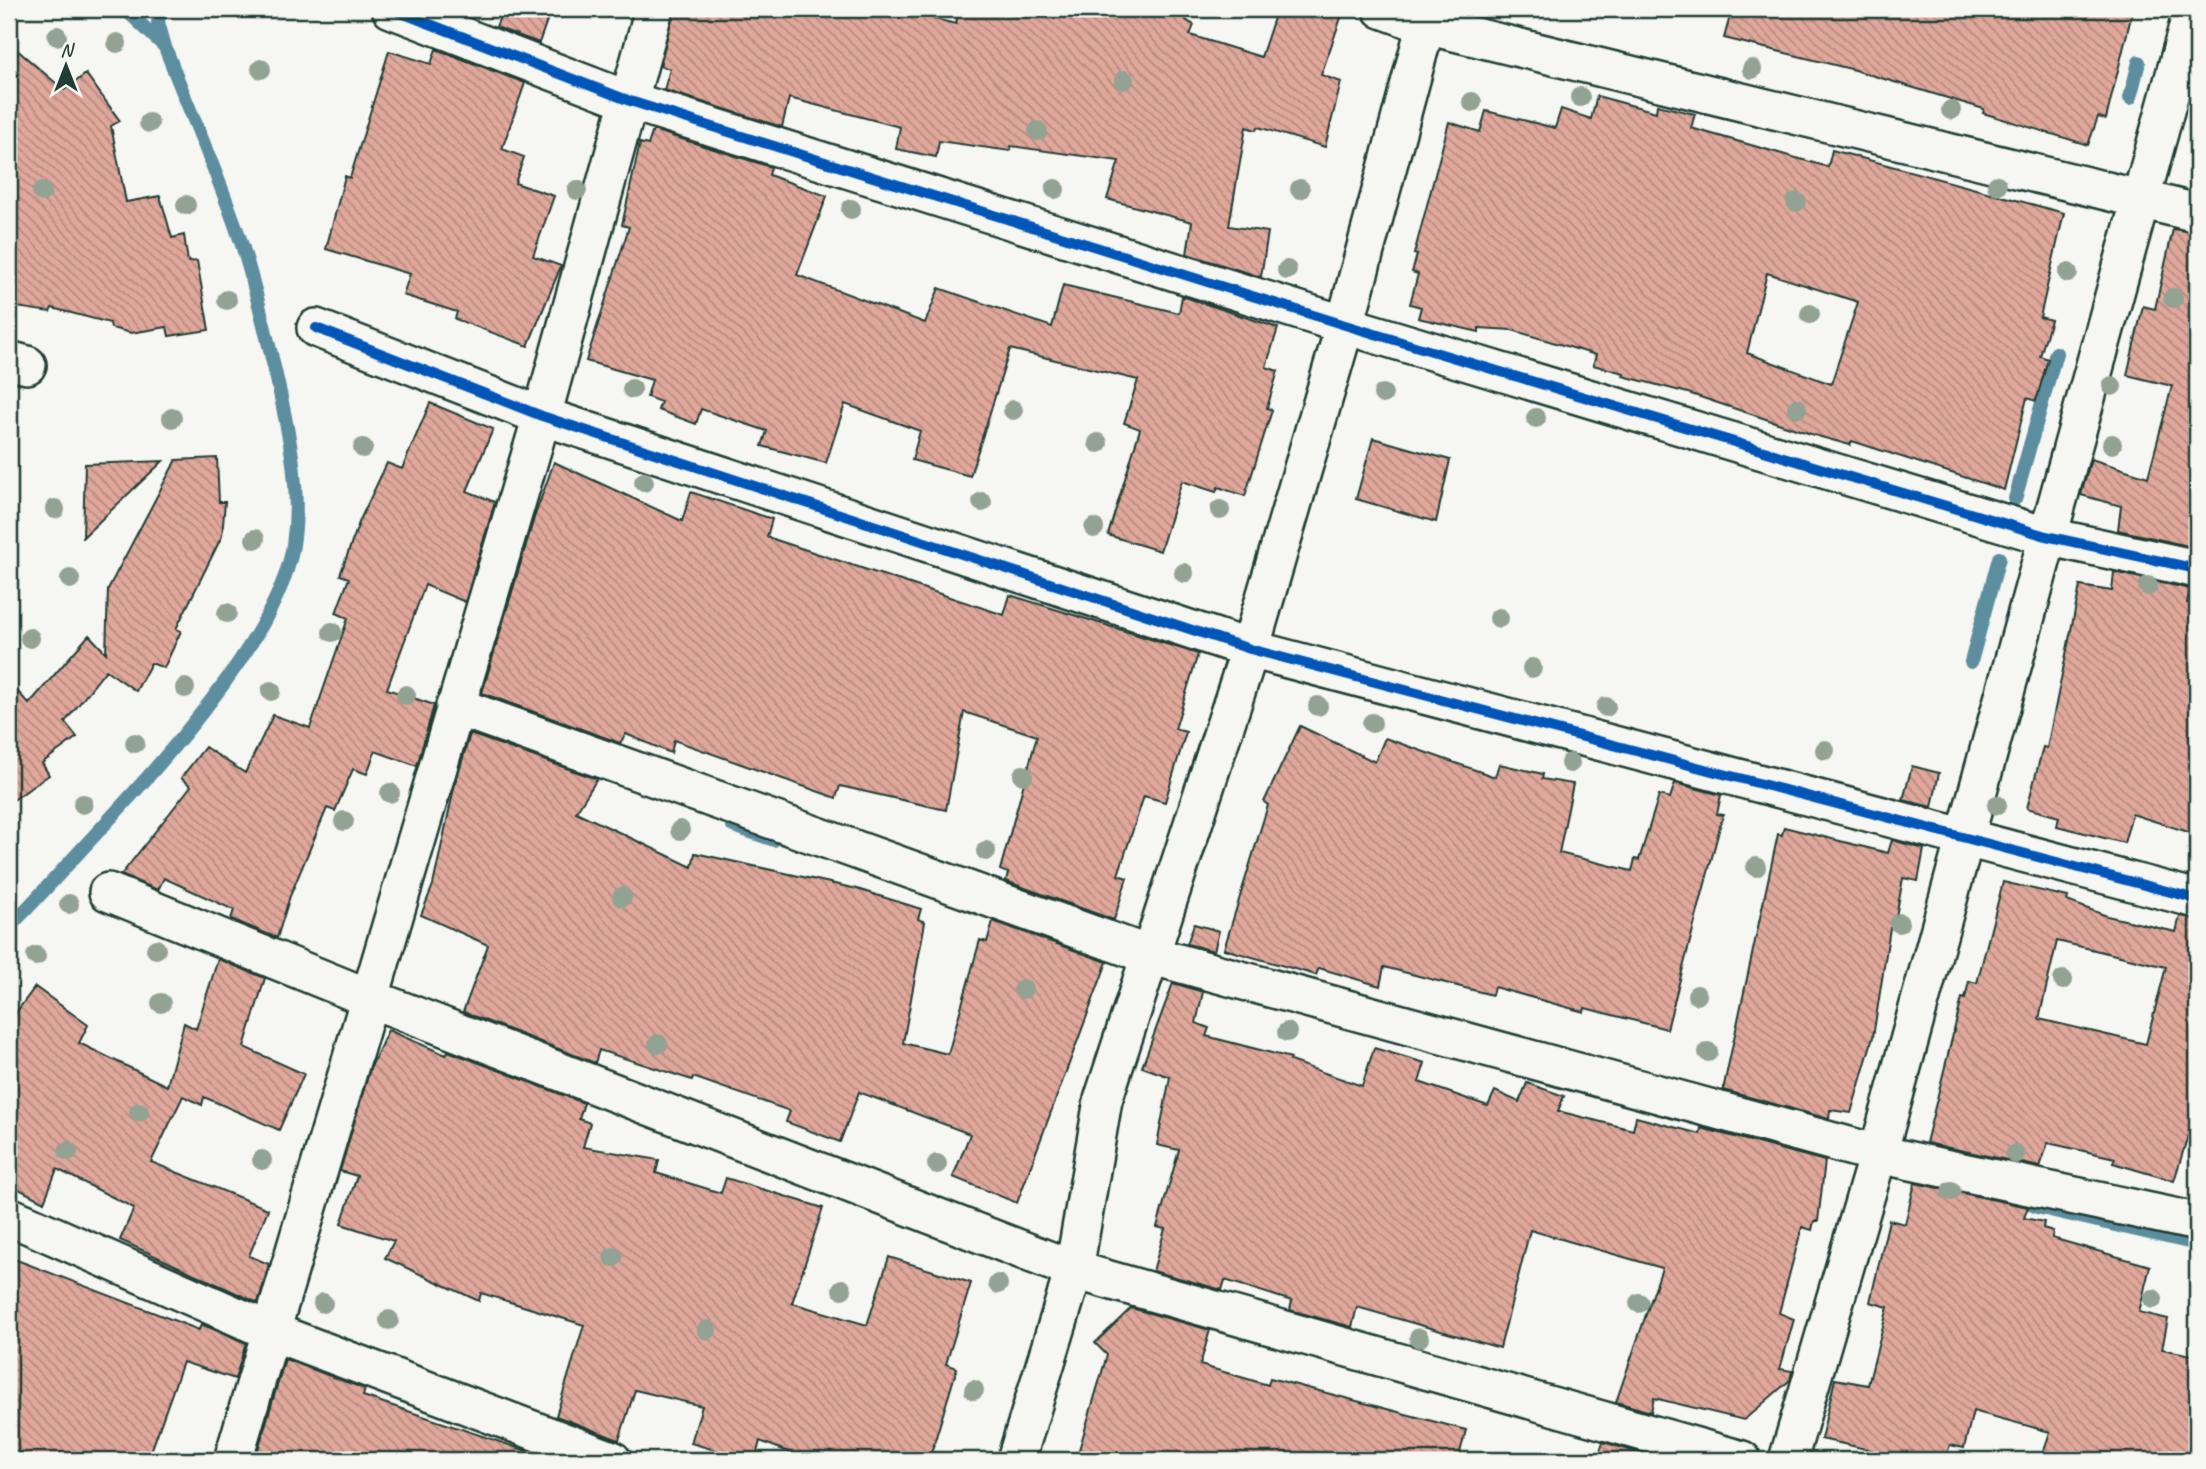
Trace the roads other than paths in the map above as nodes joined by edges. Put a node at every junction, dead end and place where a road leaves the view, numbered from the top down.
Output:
1 (391, 9) edge
2 (654, 9) edge
3 (1382, 9) edge
4 (2193, 9) edge
5 (1428, 17) edge
6 (631, 101) junction
7 (2140, 198) junction
8 (2197, 213) edge
9 (1345, 325) junction
10 (316, 328) dead end
11 (542, 416) junction
12 (2046, 536) junction
13 (2197, 569) edge
14 (1250, 649) junction
15 (455, 706) junction
16 (1962, 839) junction
17 (108, 892) dead end
18 (2197, 899) edge
19 (1149, 955) junction
20 (369, 998) junction
21 (1878, 1154) junction
22 (9, 1216) edge
23 (2197, 1222) edge
24 (1074, 1270) junction
25 (270, 1331) junction
26 (233, 1460) edge
27 (612, 1460) edge
28 (1016, 1460) edge
29 (1742, 1460) edge
30 (1788, 1460) edge

1 - 6 street
2 - 6 street
3 - 5 street
4 - 7 street
5 - 7 street
5 - 9 street
6 - 9 street
6 - 11 street
7 - 8 street
7 - 12 street
9 - 12 street
9 - 14 street
10 - 11 street
11 - 14 street
11 - 15 street
12 - 13 street
12 - 16 street
14 - 16 street
14 - 19 street
15 - 19 street
15 - 20 street
16 - 18 street
16 - 21 street
17 - 20 street
19 - 21 street
19 - 24 street
20 - 24 street
20 - 25 street
21 - 23 street
21 - 30 street
22 - 25 street
24 - 28 street
24 - 29 street
25 - 26 street
25 - 27 street

